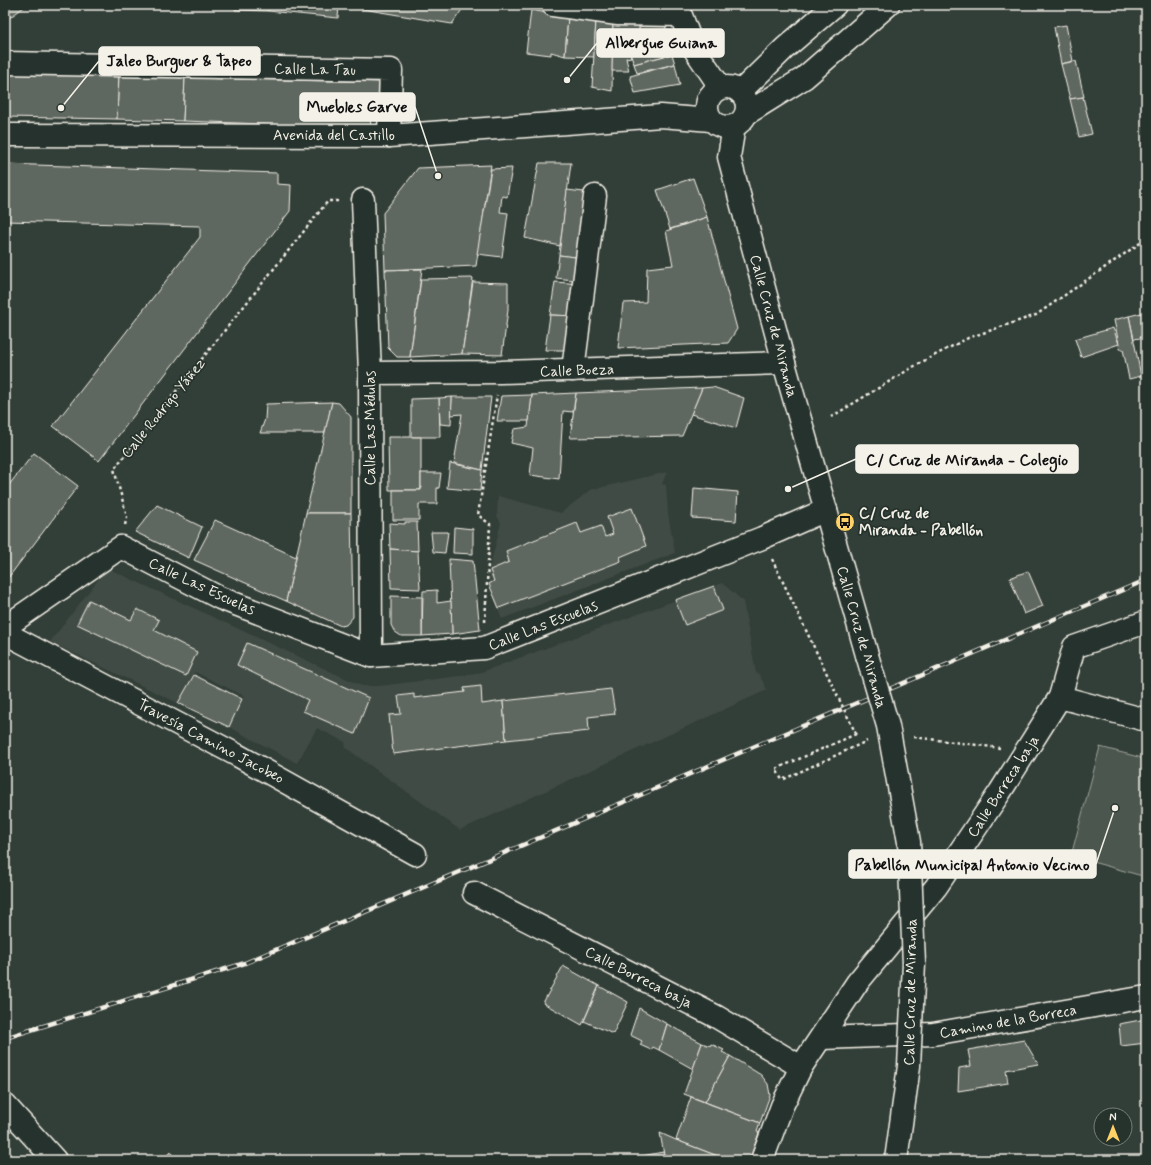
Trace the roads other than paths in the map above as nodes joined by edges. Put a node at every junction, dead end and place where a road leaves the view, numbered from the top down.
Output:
1 (553, 5) edge
2 (835, 5) edge
3 (888, 5) edge
4 (678, 10) edge
5 (5, 64) edge
6 (720, 99) junction
7 (740, 120) junction
8 (5, 135) edge
9 (389, 136) junction
10 (595, 196) dead end
11 (363, 200) road end
12 (784, 363) junction
13 (573, 370) junction
14 (370, 373) junction
15 (826, 510) junction
16 (1146, 622) edge
17 (5, 627) edge
18 (5, 634) edge
19 (371, 656) junction
20 (1060, 697) junction
21 (1146, 720) edge
22 (415, 854) dead end
23 (474, 893) dead end
24 (1146, 998) edge
25 (822, 1038) junction
26 (801, 1067) junction
27 (5, 1105) edge
28 (55, 1160) edge
29 (762, 1160) edge
30 (896, 1160) edge

1 - 4 street
2 - 6 street
3 - 7 street
4 - 6 street
5 - 9 street, Calle La Tau
6 - 7 street
6 - 7 street, Avenida del Castillo
6 - 9 street, Avenida del Castillo
7 - 12 street, Calle Cruz de Miranda
8 - 9 street, Avenida del Castillo
10 - 13 street
11 - 14 street, Calle Las Médulas
12 - 13 street, Calle Boeza
12 - 15 street, Calle Cruz de Miranda
13 - 14 street, Calle Boeza
14 - 19 street, Calle Las Médulas
15 - 19 street, Calle Las Escuelas
15 - 30 street, Calle Cruz de Miranda, bridge
16 - 20 street, Calle Borreca baja
17 - 19 street, Calle Las Escuelas
18 - 22 street, Travesía Camino Jacobeo
20 - 21 street
20 - 25 street, Calle Borreca baja
23 - 26 street, Calle Borreca baja
24 - 25 street, Camino de la Borreca
25 - 26 street, Calle Borreca baja
26 - 29 street, Calle Borreca baja
27 - 28 street

